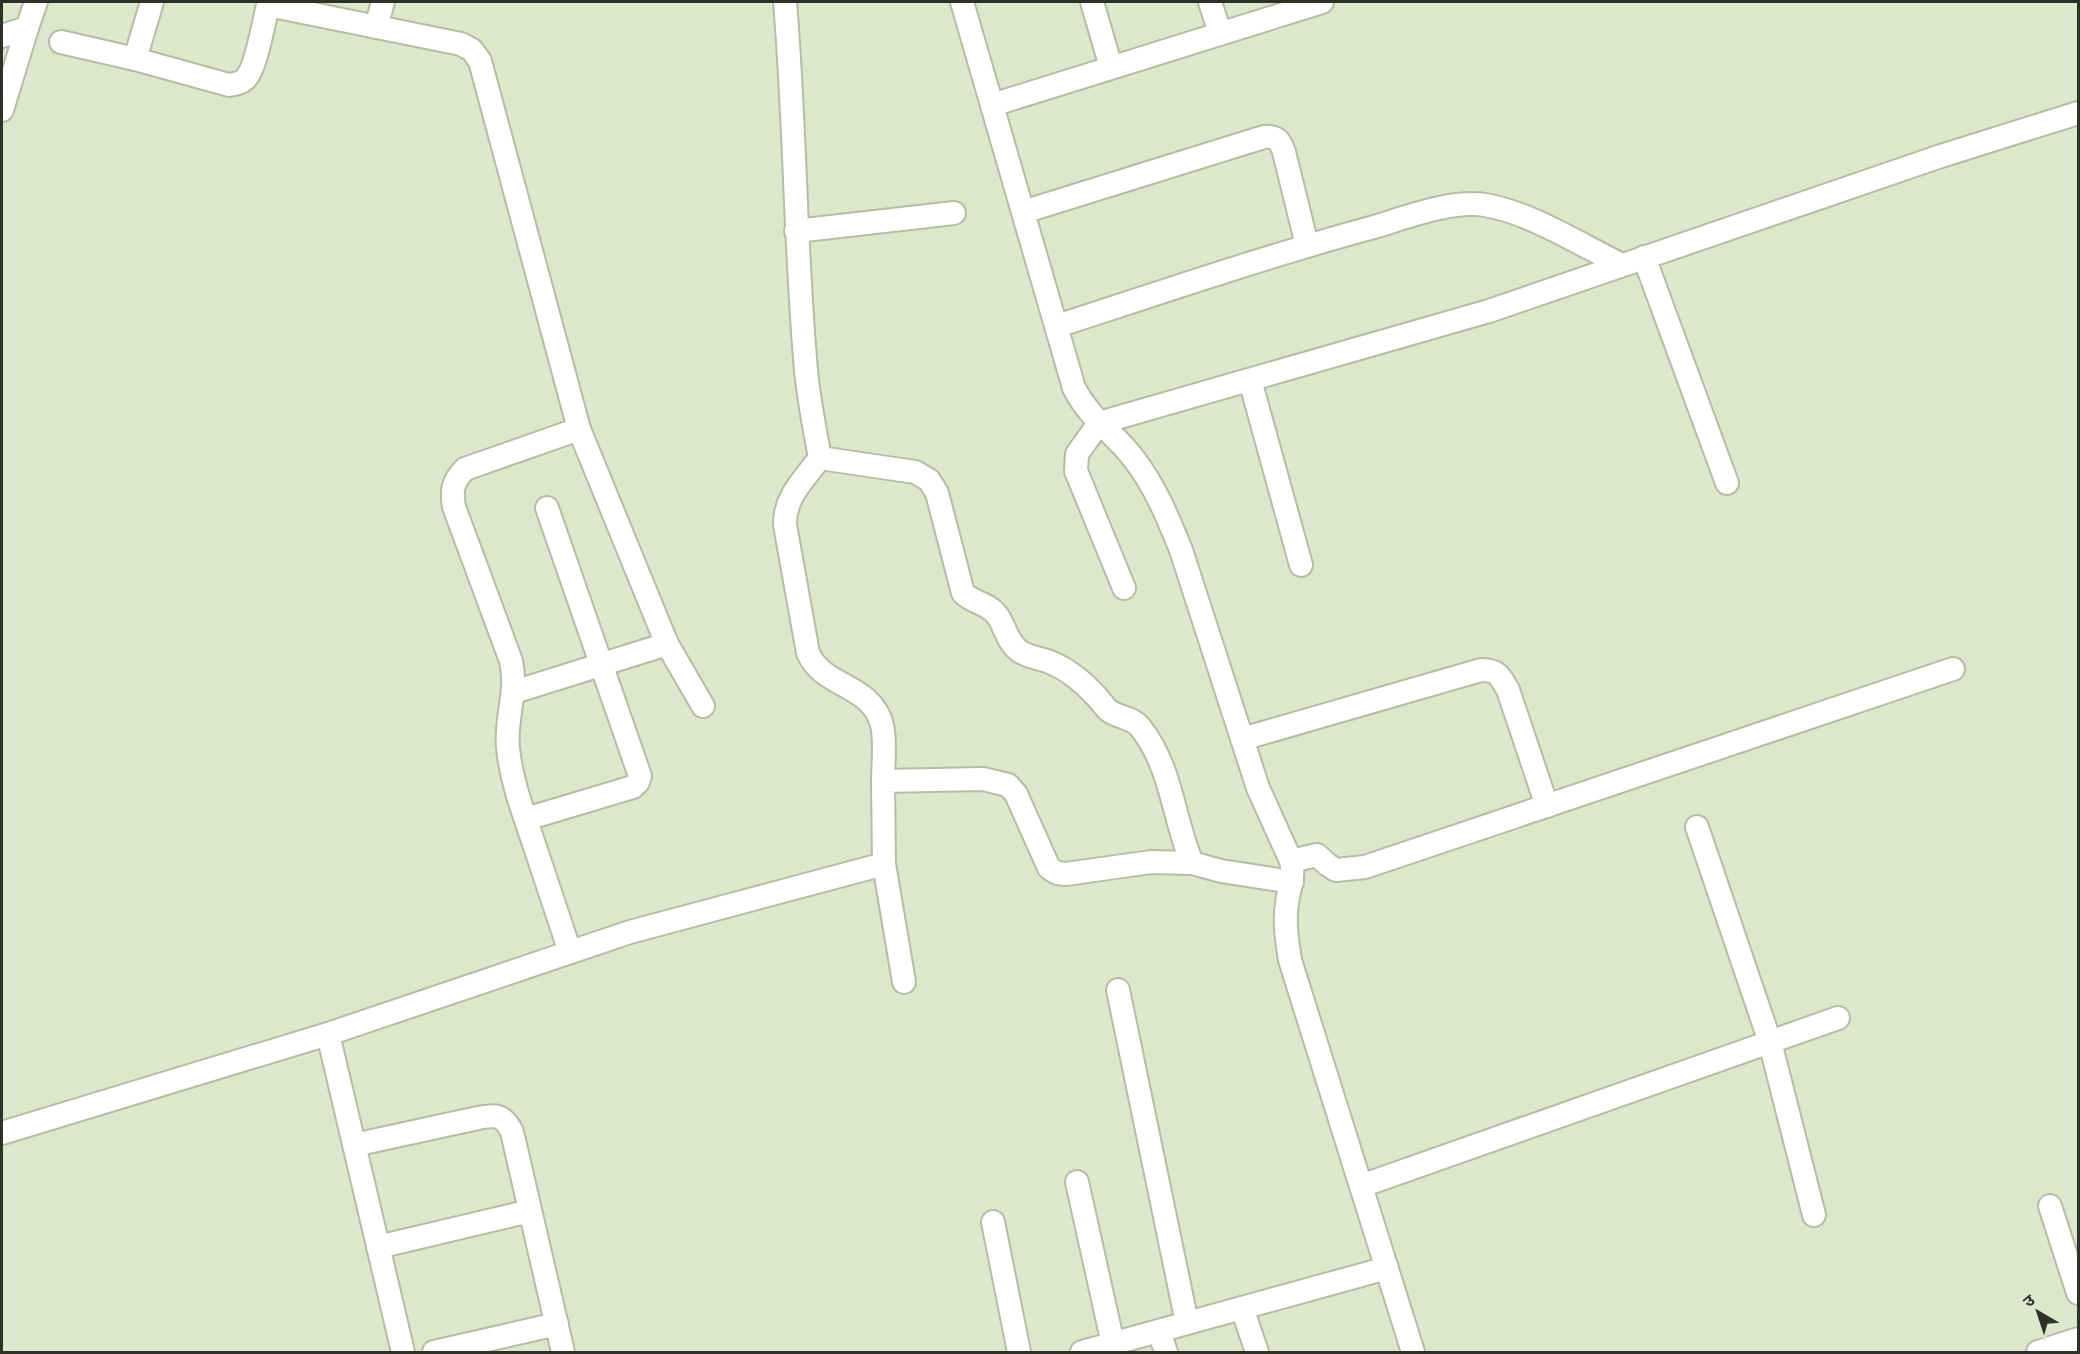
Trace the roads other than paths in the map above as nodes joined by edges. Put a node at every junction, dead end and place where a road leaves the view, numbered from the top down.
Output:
1 (36, 2) edge
2 (152, 2) edge
3 (383, 2) edge
4 (785, 2) edge
5 (962, 2) edge
6 (1092, 2) edge
7 (1210, 2) edge
8 (1322, 2) edge
9 (268, 4) edge
10 (376, 27) junction
11 (27, 28) junction
12 (1220, 33) junction
13 (2, 36) edge
14 (61, 42) dead end
15 (135, 59) junction
16 (1111, 67) junction
17 (992, 105) junction
18 (2, 110) edge
19 (2079, 113) edge
20 (1023, 212) junction
21 (954, 213) dead end
22 (796, 231) junction
23 (1307, 245) junction
24 (1644, 257) junction
25 (1622, 265) junction
26 (1057, 326) junction
27 (1250, 380) junction
28 (1099, 423) junction
29 (579, 429) junction
30 (819, 458) junction
31 (1727, 483) dead end
32 (547, 508) dead end
33 (1301, 565) dead end
34 (1124, 588) dead end
35 (667, 644) junction
36 (601, 665) junction
37 (1953, 669) dead end
38 (514, 692) junction
39 (703, 706) dead end
40 (1242, 739) junction
41 (883, 781) junction
42 (1547, 806) junction
43 (526, 819) junction
44 (1697, 827) dead end
45 (1192, 863) junction
46 (884, 864) junction
47 (1292, 871) junction
48 (570, 952) junction
49 (904, 982) dead end
50 (1118, 990) dead end
51 (1838, 1018) dead end
52 (328, 1035) junction
53 (1770, 1042) junction
54 (2, 1133) edge
55 (354, 1145) junction
56 (1077, 1182) dead end
57 (1361, 1186) junction
58 (2050, 1206) dead end
59 (530, 1211) junction
60 (1814, 1215) dead end
61 (993, 1222) dead end
62 (378, 1247) junction
63 (1387, 1268) junction
64 (2079, 1293) edge
65 (1242, 1308) junction
66 (1187, 1323) junction
67 (557, 1324) junction
68 (1159, 1331) junction
69 (2079, 1339) edge
70 (1113, 1344) junction
71 (403, 1353) edge
72 (434, 1353) edge
73 (563, 1353) edge
74 (1019, 1353) edge
75 (1082, 1353) edge
76 (1166, 1353) edge
77 (1257, 1353) edge
78 (1413, 1353) edge
79 (2038, 1353) edge

1 - 11 street
2 - 15 street
3 - 10 street
4 - 22 street
5 - 17 street
6 - 16 street
7 - 12 street
8 - 12 street
9 - 10 street
9 - 15 street
10 - 29 street
11 - 13 street
11 - 18 street
12 - 16 street
14 - 15 street
16 - 17 street
17 - 20 street
19 - 24 street
20 - 23 street
20 - 26 street
21 - 22 street
22 - 30 street
23 - 25 street
23 - 26 street
24 - 25 street
24 - 31 street
25 - 27 street
26 - 28 street
27 - 28 street
27 - 33 street
28 - 34 street
28 - 40 street
29 - 35 street
29 - 38 street
30 - 41 street
30 - 45 street
32 - 36 street
35 - 36 street
35 - 39 street
36 - 38 street
36 - 43 street
37 - 42 street
38 - 43 street
40 - 42 street
40 - 47 street
41 - 45 street
41 - 46 street
42 - 47 street
43 - 48 street
44 - 53 street
45 - 47 street
46 - 48 street
46 - 49 street
47 - 57 street
48 - 52 street
50 - 66 street
51 - 53 street
52 - 54 street
52 - 55 street
53 - 57 street
53 - 60 street
55 - 59 street
55 - 62 street
56 - 70 street
57 - 63 street
58 - 64 street
59 - 62 street
59 - 67 street
61 - 74 street
62 - 71 street
63 - 65 street
63 - 78 street
65 - 66 street
65 - 77 street
66 - 68 street
67 - 72 street
67 - 73 street
68 - 70 street
68 - 76 street
69 - 79 street
70 - 75 street

